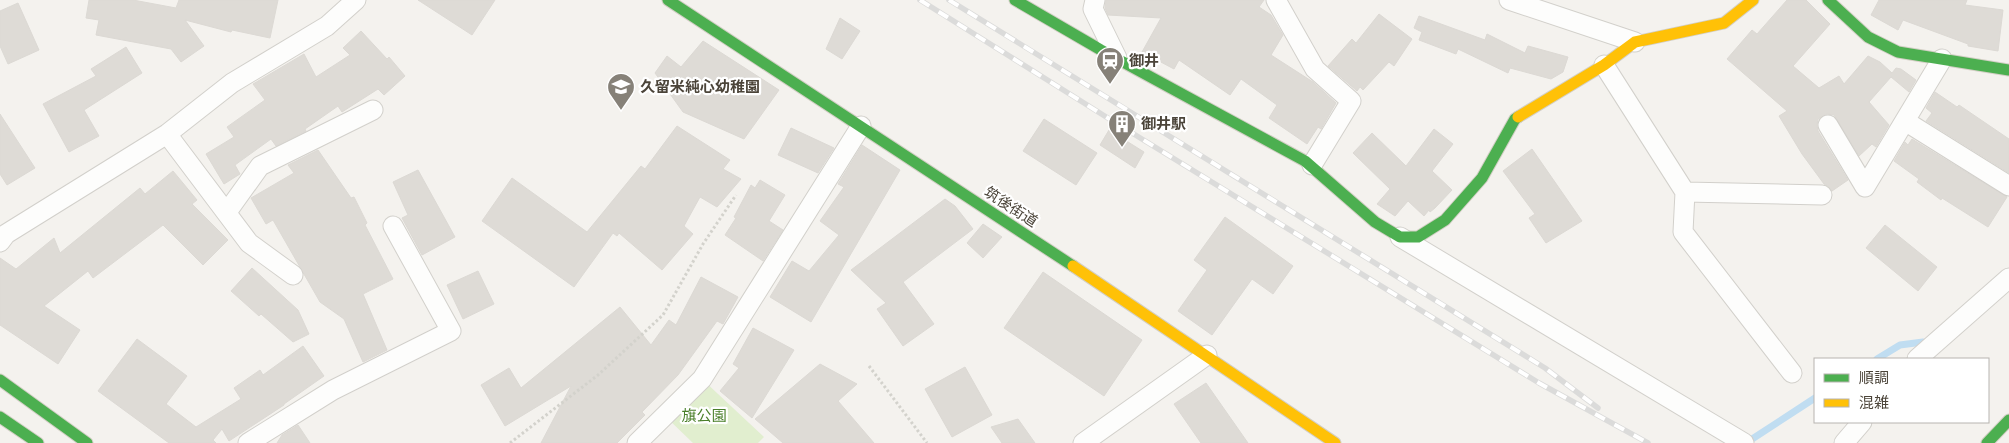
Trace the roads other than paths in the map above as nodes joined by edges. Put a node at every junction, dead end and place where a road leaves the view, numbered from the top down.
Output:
1 (356, 0) edge
2 (668, 0) edge
3 (1015, 0) edge
4 (1094, 0) edge
5 (1276, 0) edge
6 (1509, 0) edge
7 (1753, 0) edge
8 (1828, 0) edge
9 (1635, 42) junction
10 (1117, 58) junction
11 (1942, 59) junction
12 (1604, 65) junction
13 (2009, 70) edge
14 (373, 110) dead end
15 (1905, 121) junction
16 (1828, 125) dead end
17 (861, 126) junction
18 (167, 134) junction
19 (1312, 165) junction
20 (2009, 186) edge
21 (1685, 192) junction
22 (1822, 195) dead end
23 (227, 212) junction
24 (393, 226) dead end
25 (2, 234) edge
26 (1400, 237) junction
27 (293, 275) dead end
28 (2009, 278) edge
29 (1207, 354) junction
30 (1918, 358) edge
31 (1792, 373) dead end
32 (0, 380) edge
33 (0, 417) edge
34 (2009, 420) edge
35 (1861, 423) edge
36 (38, 443) edge
37 (87, 443) edge
38 (248, 443) edge
39 (637, 443) edge
40 (1083, 443) edge
41 (1335, 443) edge
42 (1744, 443) edge
43 (1844, 443) edge
44 (1987, 443) edge

1 - 18 street
2 - 17 main road, 筑後街道
3 - 10 main road
4 - 10 street
5 - 19 street
6 - 9 street
7 - 9 main road
8 - 11 main road
9 - 12 main road
10 - 19 main road
11 - 13 main road
11 - 15 street
12 - 21 street
12 - 26 main road
14 - 23 street
15 - 16 street
15 - 20 street
17 - 29 main road, 筑後街道
17 - 39 street
18 - 23 street
18 - 25 street
19 - 26 main road
21 - 22 street
21 - 31 street
23 - 27 street
24 - 38 street
26 - 42 street
28 - 30 street
29 - 40 street
29 - 41 main road, 筑後街道
32 - 37 main road
33 - 36 main road
34 - 44 main road
35 - 43 street

